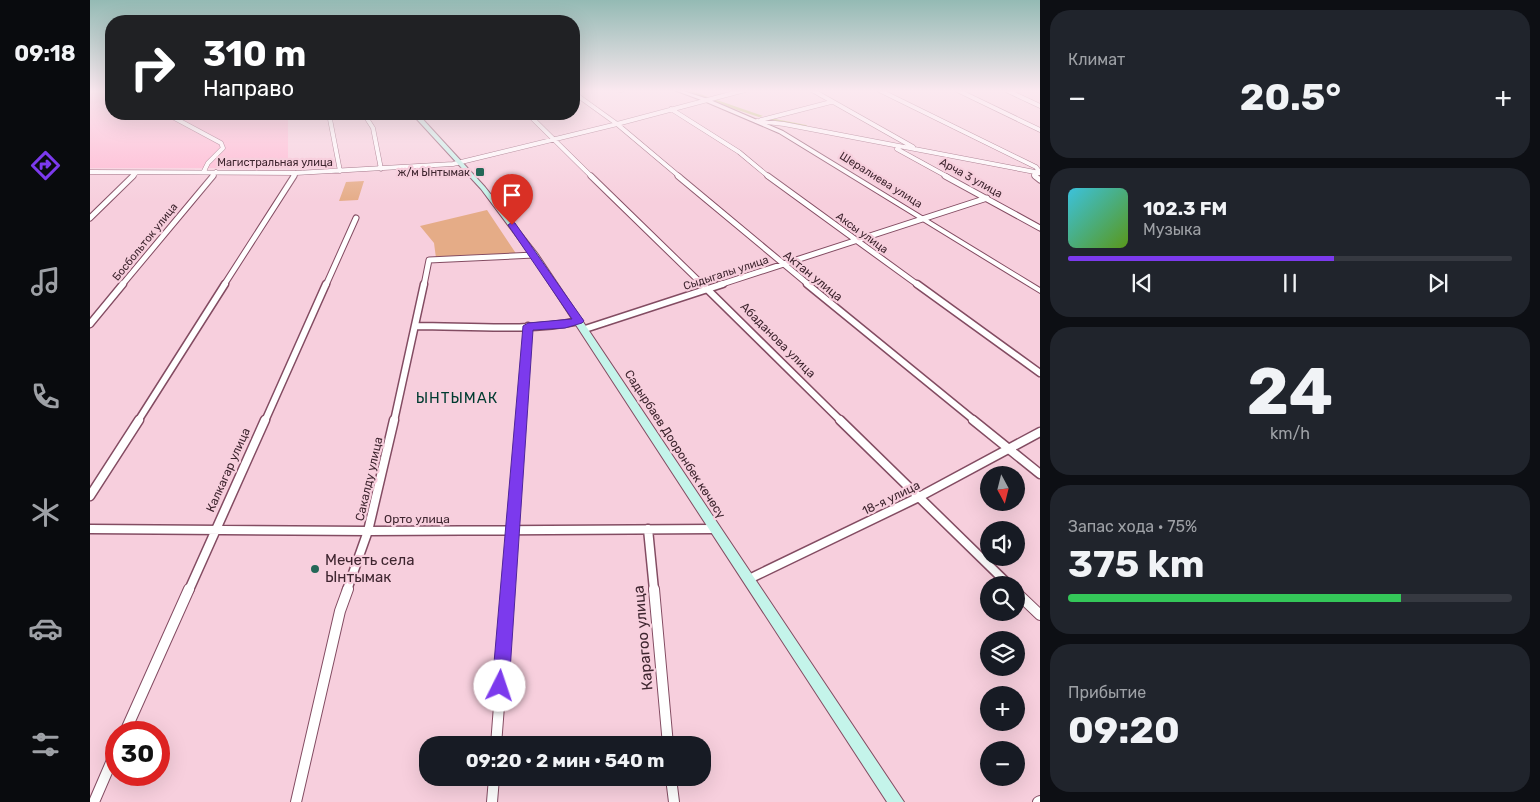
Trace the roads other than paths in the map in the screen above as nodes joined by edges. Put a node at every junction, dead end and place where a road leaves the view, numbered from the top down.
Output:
1 (191, 127) edge
2 (332, 127) edge
3 (373, 127) edge
4 (427, 127) edge
5 (542, 127) edge
6 (604, 127) edge
7 (621, 127) edge
8 (700, 127) edge
9 (770, 127) edge
10 (801, 127) edge
11 (877, 127) edge
12 (957, 127) edge
13 (556, 140) junction
14 (892, 146) junction
15 (920, 151) junction
16 (460, 163) junction
17 (381, 169) junction
18 (204, 171) junction
19 (90, 172) edge
20 (216, 172) junction
21 (340, 172) junction
22 (136, 173) junction
23 (296, 173) junction
24 (1038, 173) edge
25 (1040, 180) edge
26 (986, 198) junction
27 (90, 218) edge
28 (356, 218) dead end
29 (925, 220) junction
30 (1040, 228) edge
31 (857, 242) junction
32 (534, 255) junction
33 (784, 265) junction
34 (709, 290) junction
35 (1040, 291) edge
36 (90, 324) edge
37 (582, 325) junction
38 (416, 326) junction
39 (528, 326) junction
40 (1040, 373) edge
41 (1040, 432) edge
42 (1010, 448) junction
43 (1040, 474) edge
44 (90, 496) edge
45 (919, 496) junction
46 (90, 529) edge
47 (648, 529) junction
48 (714, 529) junction
49 (216, 530) junction
50 (511, 530) junction
51 (368, 531) junction
52 (1000, 576) edge
53 (749, 579) junction
54 (1025, 601) edge
55 (1040, 615) edge
56 (130, 721) edge
57 (497, 736) edge
58 (667, 736) edge
59 (105, 776) edge
60 (493, 786) edge
61 (673, 786) edge
62 (94, 802) edge
63 (296, 802) edge
64 (492, 802) edge
65 (674, 802) edge
66 (896, 802) edge

1 - 18 street
2 - 21 street
3 - 17 street
4 - 16 main road, Садырбаев Дооронбек көчөсү
5 - 13 street, Абаданова улица
6 - 13 street, Магистральная улица
7 - 33 street, Актан улица
8 - 31 street, Аксы улица
9 - 29 street, Шералиева улица
10 - 14 street
11 - 15 street
12 - 24 street
13 - 16 street, Магистральная улица
13 - 34 street, Абаданова улица
14 - 15 street
14 - 26 street, Арча 3 улица
15 - 24 street
16 - 17 street, Магистральная улица
16 - 32 main road, Садырбаев Дооронбек көчөсү
17 - 21 street, Магистральная улица
18 - 20 street, Магистральная улица
18 - 22 street, Магистральная улица
19 - 22 street, Магистральная улица
20 - 23 street, Магистральная улица
20 - 36 street, Босбольток улица
21 - 23 street, Магистральная улица
22 - 27 street
23 - 44 street
24 - 25 street
26 - 29 street, Сыдыгалы улица
26 - 30 street, Арча 3 улица
28 - 49 street, Калкагар улица
29 - 31 street, Сыдыгалы улица
29 - 35 street, Шералиева улица
31 - 33 street, Сыдыгалы улица
31 - 40 street, Аксы улица
32 - 37 main road, Садырбаев Дооронбек көчөсү
32 - 38 street, Сакалду улица
33 - 34 street, Сыдыгалы улица
33 - 42 street, Актан улица
34 - 37 street, Сыдыгалы улица
34 - 45 street, Абаданова улица
37 - 39 street, Сыдыгалы улица
37 - 48 main road, Садырбаев Дооронбек көчөсү
38 - 39 street, Сыдыгалы улица
38 - 51 street, Сакалду улица
39 - 50 street
41 - 42 street, 18-я улица
42 - 43 street, Актан улица
42 - 45 street, 18-я улица
45 - 52 street, Абаданова улица
45 - 53 street, 18-я улица
46 - 49 street, Орто улица
47 - 48 street, Орто улица
47 - 50 street, Орто улица
47 - 58 street, Карагоо улица
48 - 53 main road, Садырбаев Дооронбек көчөсү
49 - 51 street, Орто улица
49 - 56 street, Калкагар улица
50 - 51 street, Орто улица
50 - 57 street
51 - 63 street, Сакалду улица
53 - 66 main road, Садырбаев Дооронбек көчөсү
54 - 55 street
59 - 62 street
60 - 64 street
61 - 65 street

